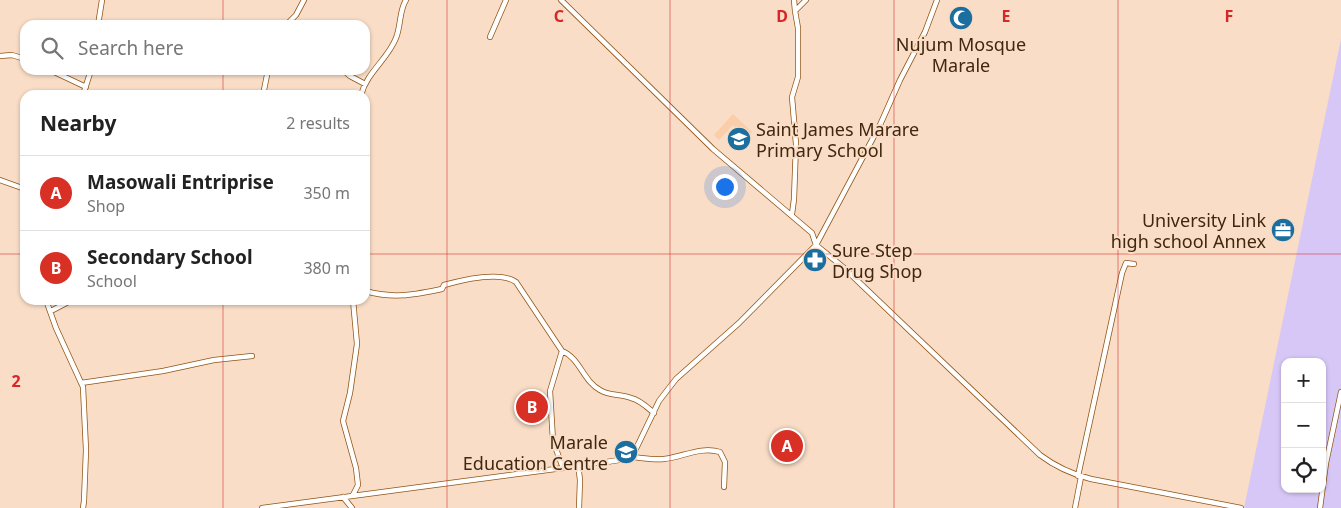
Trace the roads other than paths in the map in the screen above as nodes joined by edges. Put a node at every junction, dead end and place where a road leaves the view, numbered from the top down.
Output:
1 (102, 0) edge
2 (304, 0) edge
3 (406, 0) edge
4 (506, 0) edge
5 (561, 0) edge
6 (794, 0) edge
7 (806, 0) edge
8 (937, 0) edge
9 (795, 11) junction
10 (99, 20) edge
11 (291, 20) edge
12 (490, 37) dead end
13 (0, 56) edge
14 (20, 57) edge
15 (61, 75) edge
16 (90, 75) edge
17 (267, 75) edge
18 (351, 75) edge
19 (365, 84) junction
20 (86, 87) junction
21 (85, 90) edge
22 (264, 90) edge
23 (363, 90) edge
24 (0, 180) edge
25 (20, 187) edge
26 (792, 214) junction
27 (816, 245) junction
28 (1134, 264) dead end
29 (370, 292) edge
30 (48, 305) edge
31 (62, 305) edge
32 (354, 305) edge
33 (51, 311) junction
34 (562, 351) junction
35 (252, 356) dead end
36 (81, 383) junction
37 (1341, 392) edge
38 (654, 413) junction
39 (632, 457) junction
40 (578, 464) junction
41 (563, 468) junction
42 (1080, 477) junction
43 (724, 487) dead end
44 (353, 495) junction
45 (342, 497) junction
46 (83, 508) edge
47 (262, 508) edge
48 (352, 508) edge
49 (579, 508) edge
50 (1075, 508) edge
51 (1241, 508) edge
52 (1320, 508) edge

1 - 10 street
2 - 11 street
3 - 19 street
4 - 12 street
5 - 26 street
6 - 9 street
7 - 9 street
8 - 27 street
9 - 26 street
13 - 14 street
15 - 20 street
16 - 20 street
17 - 22 street
18 - 19 street
19 - 23 street
20 - 21 street
24 - 25 street
26 - 27 street
27 - 38 street
27 - 42 street
28 - 42 street
29 - 34 street
30 - 33 street
31 - 33 street
32 - 44 street
33 - 36 street
34 - 38 street
34 - 41 street
35 - 36 street
36 - 46 street
37 - 52 street
38 - 39 street
39 - 40 street
39 - 43 street
40 - 41 street
40 - 49 street
41 - 44 street
42 - 50 street
42 - 51 street
44 - 45 street
45 - 47 street
45 - 48 street

